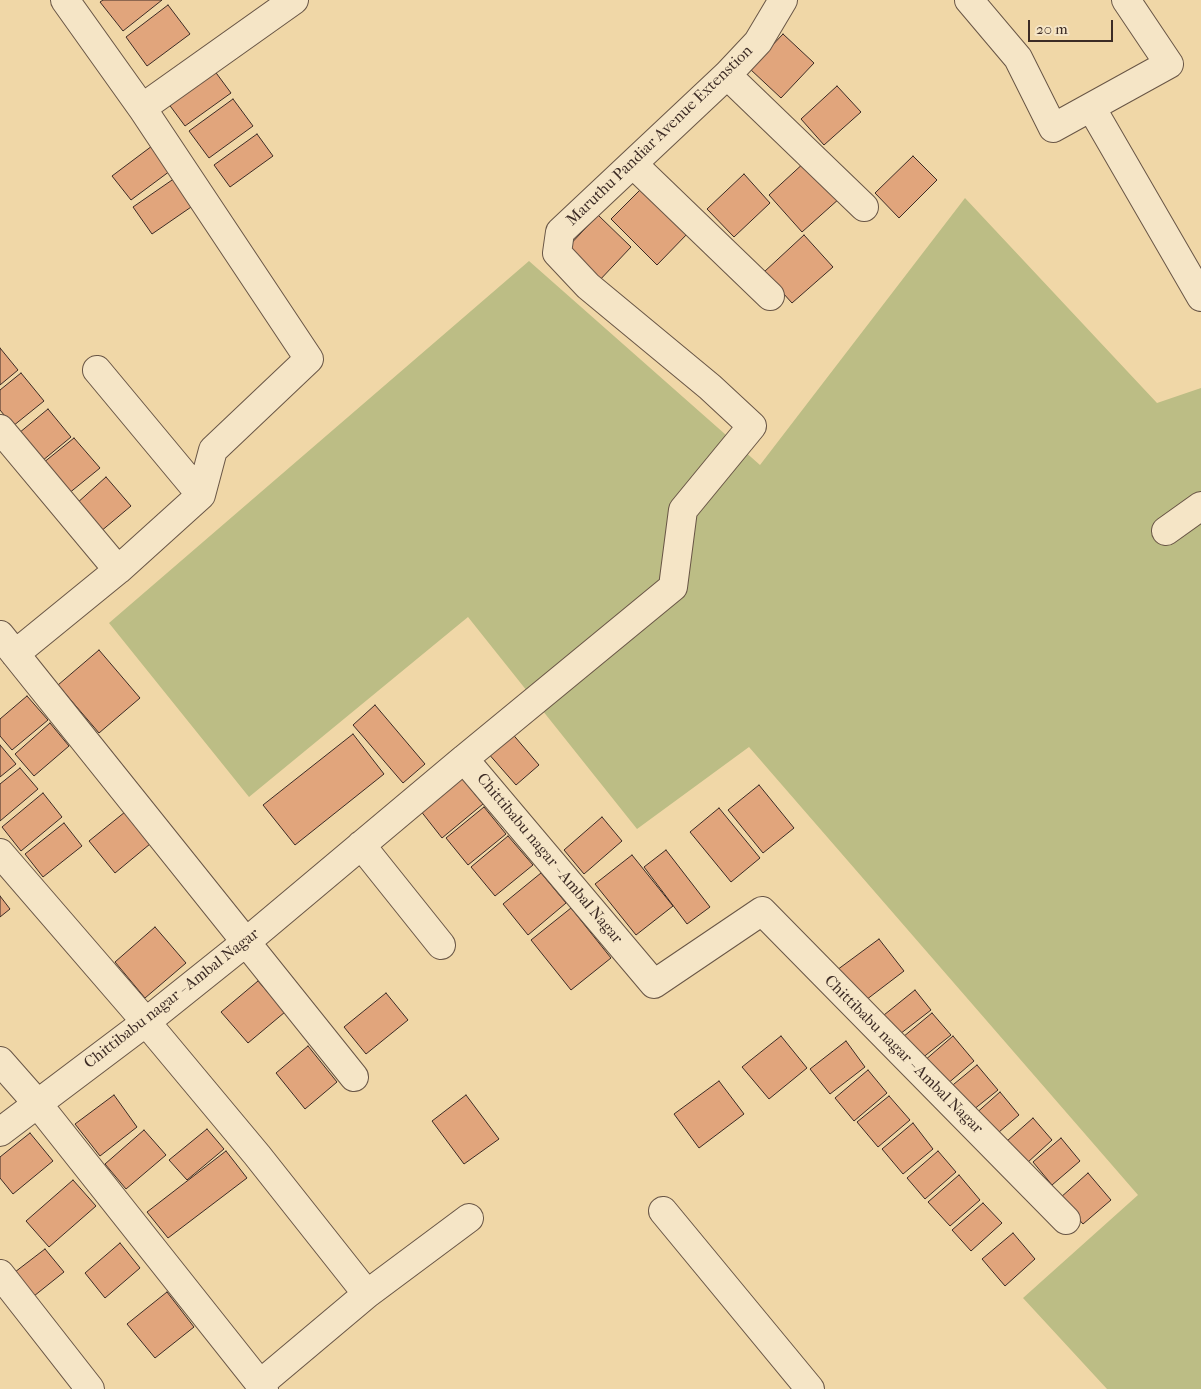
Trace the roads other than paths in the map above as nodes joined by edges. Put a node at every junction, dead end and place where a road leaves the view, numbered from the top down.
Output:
1 (65, 0) edge
2 (294, 0) edge
3 (783, 0) edge
4 (969, 0) edge
5 (1126, 0) edge
6 (727, 75) junction
7 (1091, 107) junction
8 (142, 108) junction
9 (633, 164) junction
10 (864, 207) dead end
11 (770, 296) dead end
12 (1201, 297) edge
13 (96, 370) dead end
14 (0, 429) edge
15 (201, 495) junction
16 (1201, 506) edge
17 (1166, 531) dead end
18 (118, 570) junction
19 (8, 644) edge
20 (464, 759) junction
21 (361, 845) junction
22 (0, 853) edge
23 (246, 942) junction
24 (441, 945) dead end
25 (146, 1022) junction
26 (0, 1061) edge
27 (354, 1078) dead end
28 (37, 1104) junction
29 (0, 1132) edge
30 (663, 1211) dead end
31 (469, 1218) dead end
32 (1066, 1220) dead end
33 (0, 1274) edge
34 (368, 1294) junction
35 (262, 1386) edge
36 (90, 1389) edge
37 (810, 1389) edge

1 - 8 street
2 - 8 street
3 - 6 street, Maruthu Pandiar Avenue Extenstion
4 - 7 street
5 - 7 street
6 - 9 street, Maruthu Pandiar Avenue Extenstion
6 - 10 street
7 - 12 street
8 - 15 street
9 - 11 street
9 - 20 street, Maruthu Pandiar Avenue Extenstion
13 - 15 street
14 - 18 street
15 - 18 street
16 - 17 street
18 - 19 street
19 - 23 street
20 - 21 street, Chittibabu nagar - Ambal Nagar
20 - 32 street, Chittibabu nagar - Ambal Nagar
21 - 23 street, Chittibabu nagar - Ambal Nagar
21 - 24 street
22 - 25 street
23 - 25 street, Chittibabu nagar - Ambal Nagar
23 - 27 street
25 - 28 street, Chittibabu nagar - Ambal Nagar
25 - 34 street
26 - 28 street
28 - 29 street, Chittibabu nagar - Ambal Nagar
28 - 35 street
30 - 37 street
31 - 34 street
33 - 36 street
34 - 35 street

